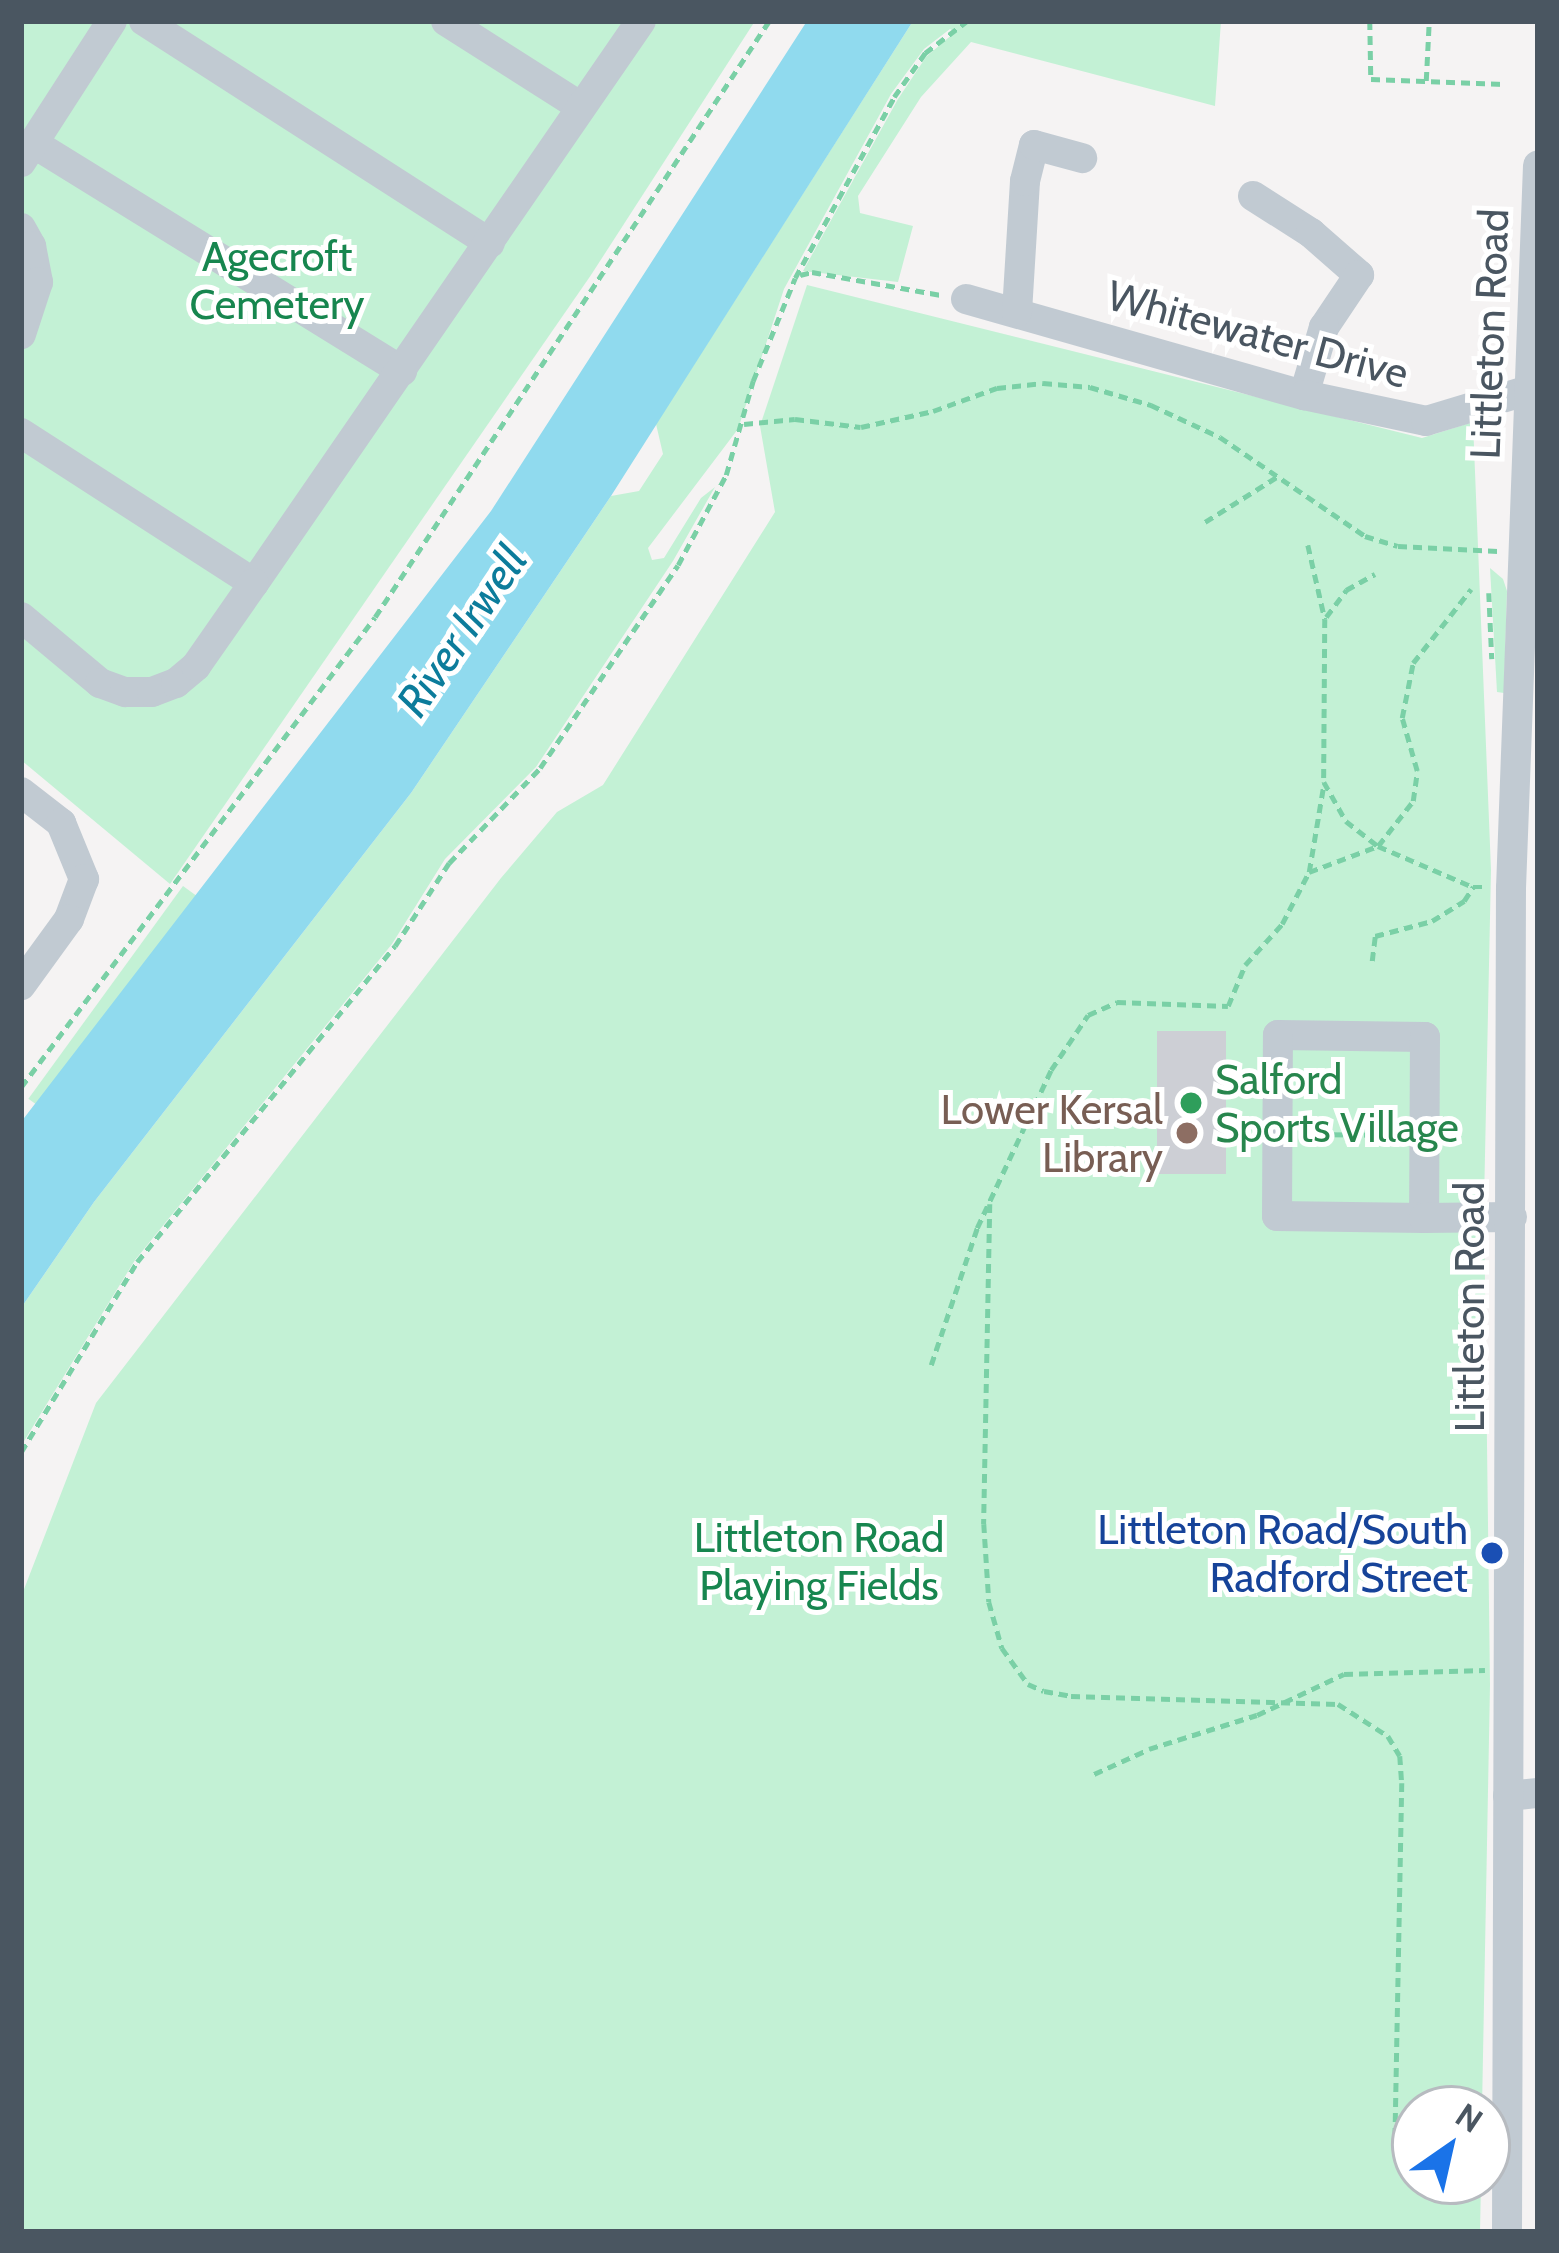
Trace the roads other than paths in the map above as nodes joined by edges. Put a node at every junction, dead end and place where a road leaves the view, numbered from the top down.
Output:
1 (144, 21) edge
2 (446, 21) edge
3 (640, 21) edge
4 (99, 29) edge
5 (581, 107) junction
6 (27, 153) edge
7 (1082, 158) dead end
8 (1538, 166) edge
9 (1253, 196) dead end
10 (21, 228) edge
11 (1536, 242) edge
12 (490, 243) junction
13 (965, 299) road end
14 (1017, 312) junction
15 (21, 334) edge
16 (402, 371) junction
17 (1529, 390) junction
18 (1304, 395) junction
19 (1532, 431) edge
20 (21, 433) edge
21 (254, 583) junction
22 (21, 617) edge
23 (1529, 639) edge
24 (21, 792) edge
25 (1526, 794) edge
26 (21, 985) edge
27 (1525, 1049) edge
28 (1512, 1217) junction
29 (1424, 1218) junction
30 (1524, 1377) edge
31 (1524, 1447) edge
32 (1523, 1794) edge
33 (1507, 2232) edge

1 - 12 street
2 - 5 street
3 - 5 street
4 - 6 street
5 - 12 street
6 - 16 street
7 - 14 street
8 - 11 street, Littleton Road
9 - 18 street
10 - 15 street
11 - 17 street, Littleton Road
12 - 16 street
13 - 14 street, Whitewater Drive
14 - 18 street, Whitewater Drive
16 - 21 street
17 - 18 street, Whitewater Drive
17 - 19 street, Littleton Road
19 - 23 street, Littleton Road
20 - 21 street
21 - 22 street
23 - 25 street, Littleton Road
24 - 26 street
25 - 27 street, Littleton Road
27 - 28 street, Littleton Road
28 - 29 street
28 - 30 street, Littleton Road
29 - 29 street
30 - 31 street, Littleton Road
31 - 32 street, Littleton Road
32 - 33 street, Littleton Road

